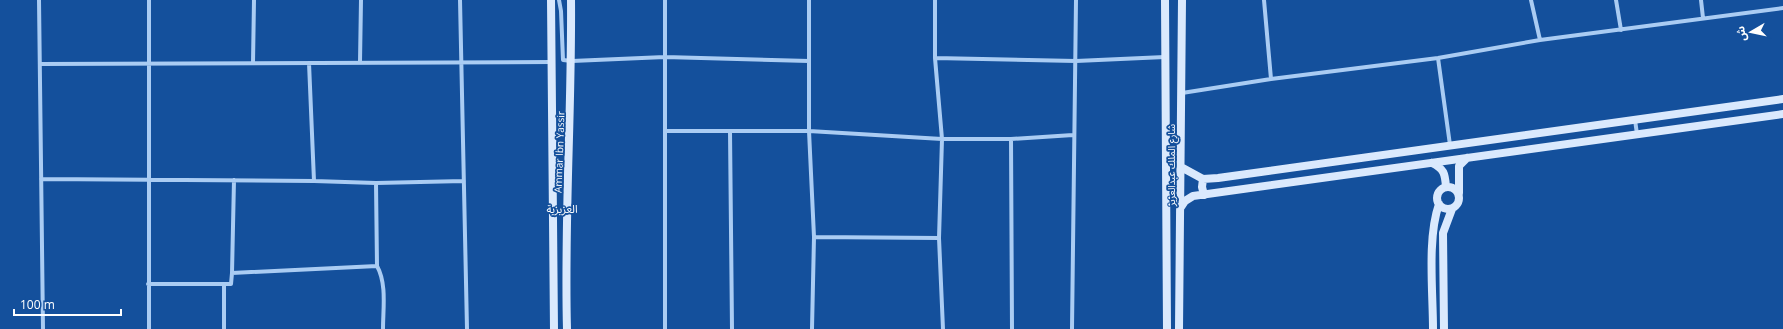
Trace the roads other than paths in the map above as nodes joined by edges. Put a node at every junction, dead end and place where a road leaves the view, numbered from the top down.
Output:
1 (39, 0) edge
2 (149, 0) edge
3 (254, 0) edge
4 (361, 0) edge
5 (460, 0) edge
6 (551, 0) edge
7 (559, 0) edge
8 (571, 0) edge
9 (665, 0) edge
10 (809, 0) edge
11 (935, 0) edge
12 (1076, 0) edge
13 (1166, 0) edge
14 (1182, 0) edge
15 (1264, 0) edge
16 (1531, 0) edge
17 (1616, 0) edge
18 (1701, 0) edge
19 (1783, 8) edge
20 (1703, 18) junction
21 (1621, 30) junction
22 (1540, 40) junction
23 (665, 57) junction
24 (1165, 57) junction
25 (935, 58) junction
26 (1438, 58) junction
27 (809, 60) junction
28 (572, 61) junction
29 (1076, 61) junction
30 (360, 62) junction
31 (461, 62) junction
32 (552, 62) junction
33 (148, 63) junction
34 (253, 63) junction
35 (308, 63) junction
36 (40, 64) junction
37 (1271, 79) junction
38 (1182, 92) junction
39 (1783, 99) edge
40 (1783, 114) edge
41 (1635, 120) junction
42 (665, 131) junction
43 (730, 131) junction
44 (809, 131) junction
45 (1074, 135) junction
46 (1637, 135) junction
47 (942, 138) junction
48 (1010, 139) junction
49 (1450, 145) junction
50 (1467, 158) junction
51 (1432, 163) junction
52 (1180, 167) junction
53 (1203, 179) junction
54 (41, 180) junction
55 (148, 180) junction
56 (234, 180) junction
57 (314, 181) junction
58 (464, 181) junction
59 (376, 183) junction
60 (1446, 187) junction
61 (1459, 193) junction
62 (1204, 195) junction
63 (1439, 204) junction
64 (1181, 207) junction
65 (1452, 209) junction
66 (814, 237) junction
67 (939, 238) junction
68 (377, 266) junction
69 (232, 273) junction
70 (148, 284) junction
71 (224, 284) junction
72 (43, 329) edge
73 (149, 329) edge
74 (224, 329) edge
75 (383, 329) edge
76 (467, 329) edge
77 (554, 329) edge
78 (567, 329) edge
79 (665, 329) edge
80 (732, 329) edge
81 (812, 329) edge
82 (943, 329) edge
83 (1012, 329) edge
84 (1072, 329) edge
85 (1167, 329) edge
86 (1179, 329) edge
87 (1433, 329) edge
88 (1444, 329) edge

1 - 36 street
2 - 33 street
3 - 34 street
4 - 30 street
5 - 31 street
6 - 32 street, Ammar Ibn Yassir
7 - 28 street
8 - 28 street, Ammar Ibn Yassir
9 - 23 street
10 - 27 street
11 - 25 street
12 - 29 street
13 - 24 street, شارع الملك عبدالعزيز
14 - 38 street, شارع الملك عبدالعزيز
15 - 37 street
16 - 22 street
17 - 21 street
18 - 20 street
19 - 20 street
20 - 21 street
21 - 22 street
22 - 26 street
23 - 27 street
23 - 28 street
23 - 42 street
24 - 29 street
24 - 85 street, شارع الملك عبدالعزيز
25 - 29 street
25 - 47 street
26 - 37 street
26 - 49 street
27 - 44 street
28 - 78 street, Ammar Ibn Yassir
29 - 45 street
30 - 31 street
30 - 35 street
31 - 32 street
31 - 58 street
32 - 77 street, Ammar Ibn Yassir
33 - 34 street
33 - 36 street
33 - 55 street
34 - 35 street
35 - 57 street
36 - 54 street
37 - 38 street
38 - 52 street, شارع الملك عبدالعزيز
39 - 41 street
40 - 46 street
41 - 46 street
41 - 49 street
42 - 43 street
42 - 79 street
43 - 44 street
43 - 80 street
44 - 47 street
44 - 66 street
45 - 48 street
45 - 84 street
46 - 50 street
47 - 48 street
47 - 67 street
48 - 83 street
49 - 53 street
50 - 51 street
50 - 61 street
51 - 60 street
51 - 62 street
52 - 53 street
52 - 64 street, شارع الملك عبدالعزيز
53 - 62 street
54 - 55 street
54 - 72 street
55 - 56 street
55 - 70 street
56 - 57 street
56 - 69 street
57 - 59 street
58 - 59 street
58 - 76 street
59 - 68 street
60 - 61 street
60 - 63 street
61 - 65 street
62 - 64 street
63 - 65 street
63 - 87 street
64 - 86 street, شارع الملك عبدالعزيز
65 - 88 street
66 - 67 street
66 - 81 street
67 - 82 street
68 - 69 street
68 - 75 street
69 - 71 street
70 - 71 street
70 - 73 street
71 - 74 street

